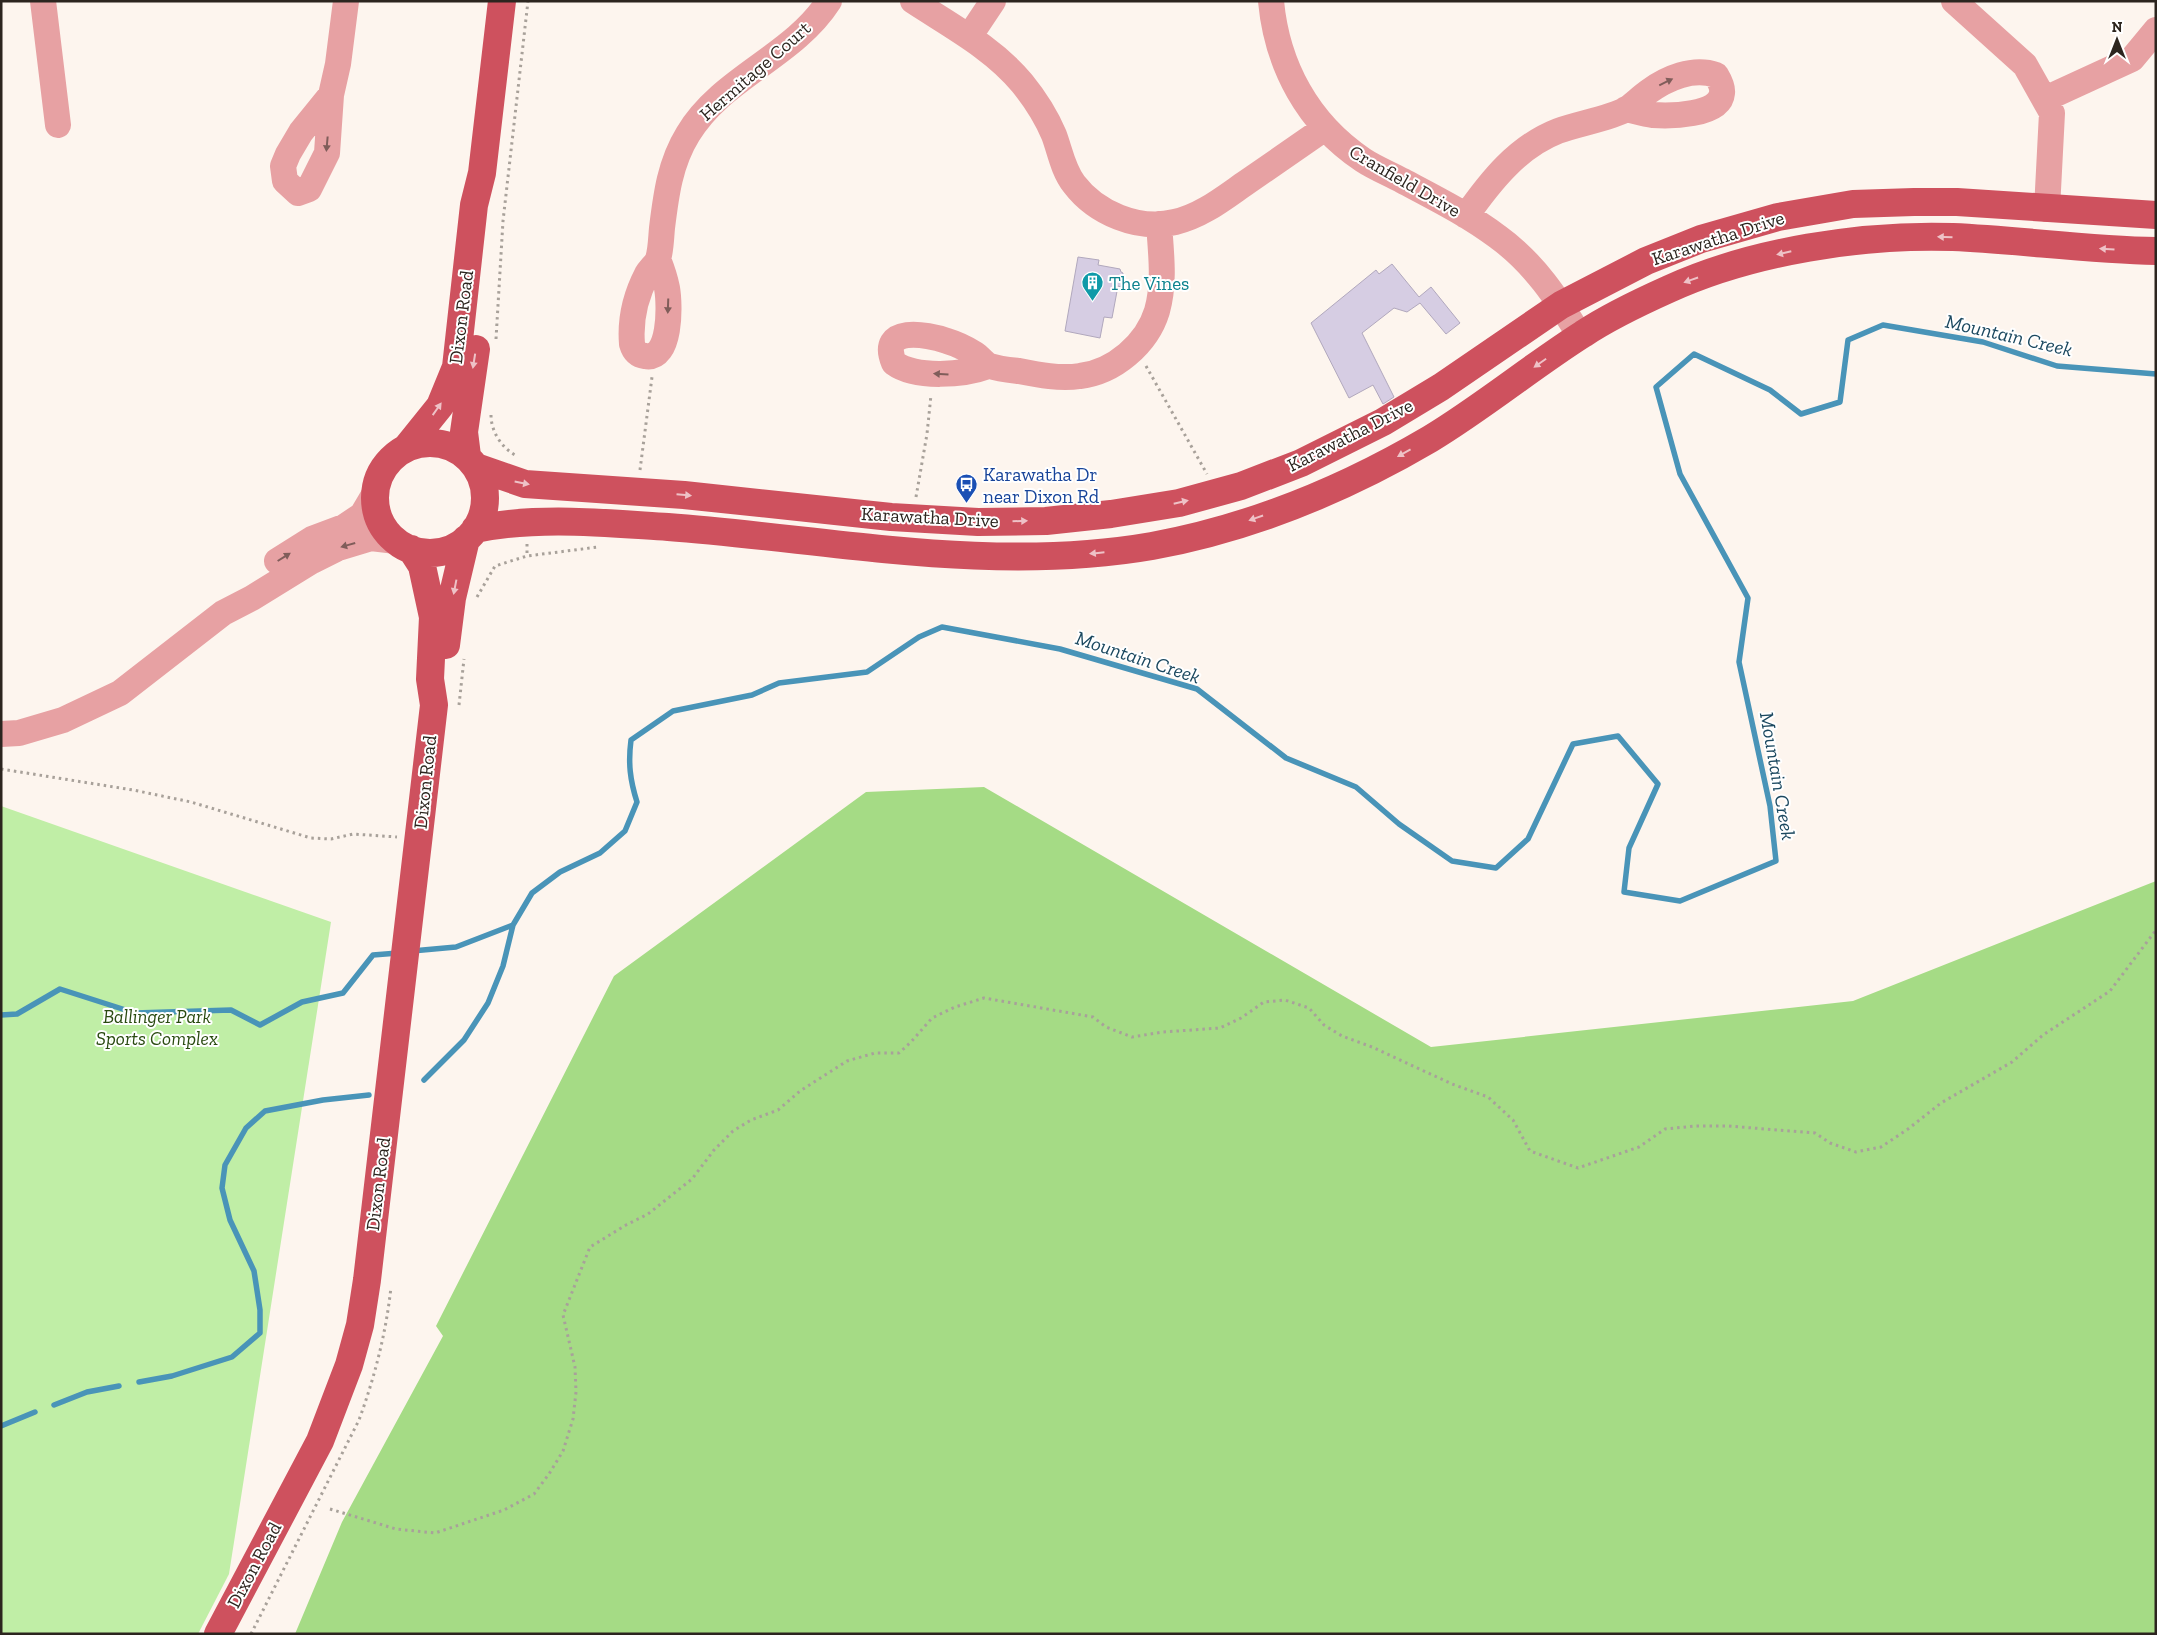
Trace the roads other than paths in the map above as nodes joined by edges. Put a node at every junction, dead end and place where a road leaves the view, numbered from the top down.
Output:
1 (43, 1) edge
2 (346, 1) edge
3 (502, 1) edge
4 (829, 1) edge
5 (913, 1) edge
6 (993, 1) edge
7 (1271, 1) edge
8 (1954, 1) edge
9 (2156, 30) edge
10 (969, 37) junction
11 (331, 95) dead end
12 (2046, 99) junction
13 (1626, 109) dead end
14 (58, 126) dead end
15 (1325, 128) junction
16 (482, 173) junction
17 (2047, 209) junction
18 (1466, 216) junction
19 (2156, 216) edge
20 (1159, 224) junction
21 (2156, 250) edge
22 (1561, 305) junction
23 (1580, 336) junction
24 (646, 357) road end
25 (988, 366) dead end
26 (407, 447) junction
27 (472, 462) junction
28 (375, 493) junction
29 (470, 534) junction
30 (403, 545) junction
31 (223, 613) junction
32 (446, 707) junction
33 (1, 734) edge
34 (218, 1634) edge

1 - 14 street
2 - 11 street
3 - 16 main road, Dixon Road
4 - 24 street, Hermitage Court
5 - 10 street
6 - 10 street
7 - 15 street, Cranfield Drive
8 - 12 street
9 - 12 street
10 - 20 street
12 - 17 street
13 - 18 street
15 - 18 street, Cranfield Drive
15 - 20 street
26 -> 16 main road, Dixon Road
16 -> 27 main road, Dixon Road
17 - 19 main road, Karawatha Drive
17 - 22 main road, Karawatha Drive
18 - 22 street, Cranfield Drive
20 - 25 street
21 -> 23 main road, Karawatha Drive
22 - 23 street, Cranfield Drive
27 -> 22 main road, Karawatha Drive
23 -> 29 main road, Karawatha Drive
26 - 27 main road
26 - 28 main road
27 - 29 main road
28 - 30 main road
31 -> 28 street
29 - 30 main road
29 -> 32 main road, Dixon Road
30 -> 31 street
30 - 32 main road, Dixon Road
31 - 33 street
32 - 34 main road, Dixon Road

